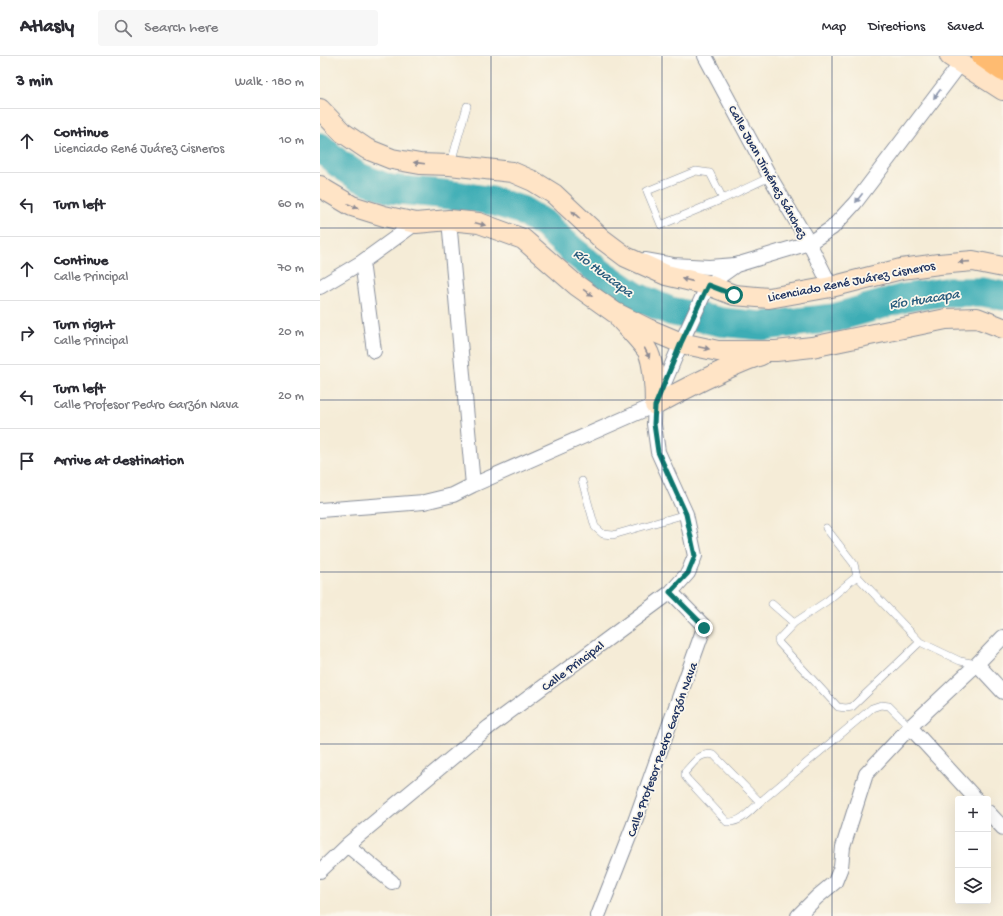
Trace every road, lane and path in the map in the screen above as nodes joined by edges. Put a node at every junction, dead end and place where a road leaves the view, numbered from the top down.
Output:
1 (705, 56) edge
2 (983, 56) edge
3 (955, 60) edge
4 (1003, 70) edge
5 (1003, 90) edge
6 (467, 106) dead end
7 (320, 109) edge
8 (450, 165) junction
9 (770, 177) junction
10 (320, 186) edge
11 (724, 199) junction
12 (449, 220) junction
13 (416, 223) junction
14 (809, 243) junction
15 (626, 257) junction
16 (362, 262) junction
17 (736, 265) junction
18 (1003, 267) edge
19 (831, 287) junction
20 (320, 288) edge
21 (706, 290) junction
22 (614, 312) junction
23 (1003, 328) edge
24 (684, 339) junction
25 (374, 351) dead end
26 (776, 351) junction
27 (655, 406) junction
28 (582, 481) dead end
29 (473, 484) junction
30 (320, 510) edge
31 (686, 514) junction
32 (826, 528) dead end
33 (857, 576) junction
34 (670, 592) junction
35 (772, 604) dead end
36 (794, 623) junction
37 (1003, 637) edge
38 (920, 642) junction
39 (977, 664) junction
40 (1003, 692) edge
41 (910, 727) junction
42 (973, 796) edge
43 (760, 802) junction
44 (991, 815) edge
45 (1003, 828) edge
46 (347, 845) junction
47 (320, 871) edge
48 (392, 882) dead end
49 (598, 916) edge
50 (798, 916) edge

1 - 9 street, Calle Juan Jiménez Sánchez
2 - 4 highway
3 - 5 main road
3 -> 14 street
6 - 8 lane
8 -> 7 main road, Licenciado René Juárez Cisneros
15 -> 8 main road, Licenciado René Juárez Cisneros
9 - 11 lane
9 - 14 street, Calle Juan Jiménez Sánchez
10 -> 13 main road
11 - 11 lane
12 - 13 main road
12 -> 22 main road
12 - 29 street
13 - 16 street
14 - 17 street
14 - 19 street, Calle Juan Jiménez Sánchez
15 - 17 street
21 -> 15 main road, Licenciado René Juárez Cisneros
16 - 20 street
16 - 25 street
17 - 21 street
18 -> 19 main road, Licenciado René Juárez Cisneros
19 - 21 main road, Licenciado René Juárez Cisneros
21 - 24 street
22 - 24 main road
22 -> 27 main road
23 - 26 main road
24 -> 26 main road
24 - 27 street
26 - 27 main road
27 - 29 street
27 - 31 street, Calle Principal
28 - 31 lane
29 - 30 street
31 - 34 street, Calle Principal
32 - 33 lane
33 - 36 lane
33 - 38 lane
34 - 46 street, Calle Principal
34 - 49 street, Calle Profesor Pedro Garzón Nava
35 - 36 lane
36 - 38 lane
37 - 39 street
38 - 39 lane
39 - 40 street
39 - 41 street
41 - 42 street
41 - 43 lane
41 - 50 street
43 - 43 lane
44 - 45 street
46 - 47 street, Calle Principal
46 - 48 street

